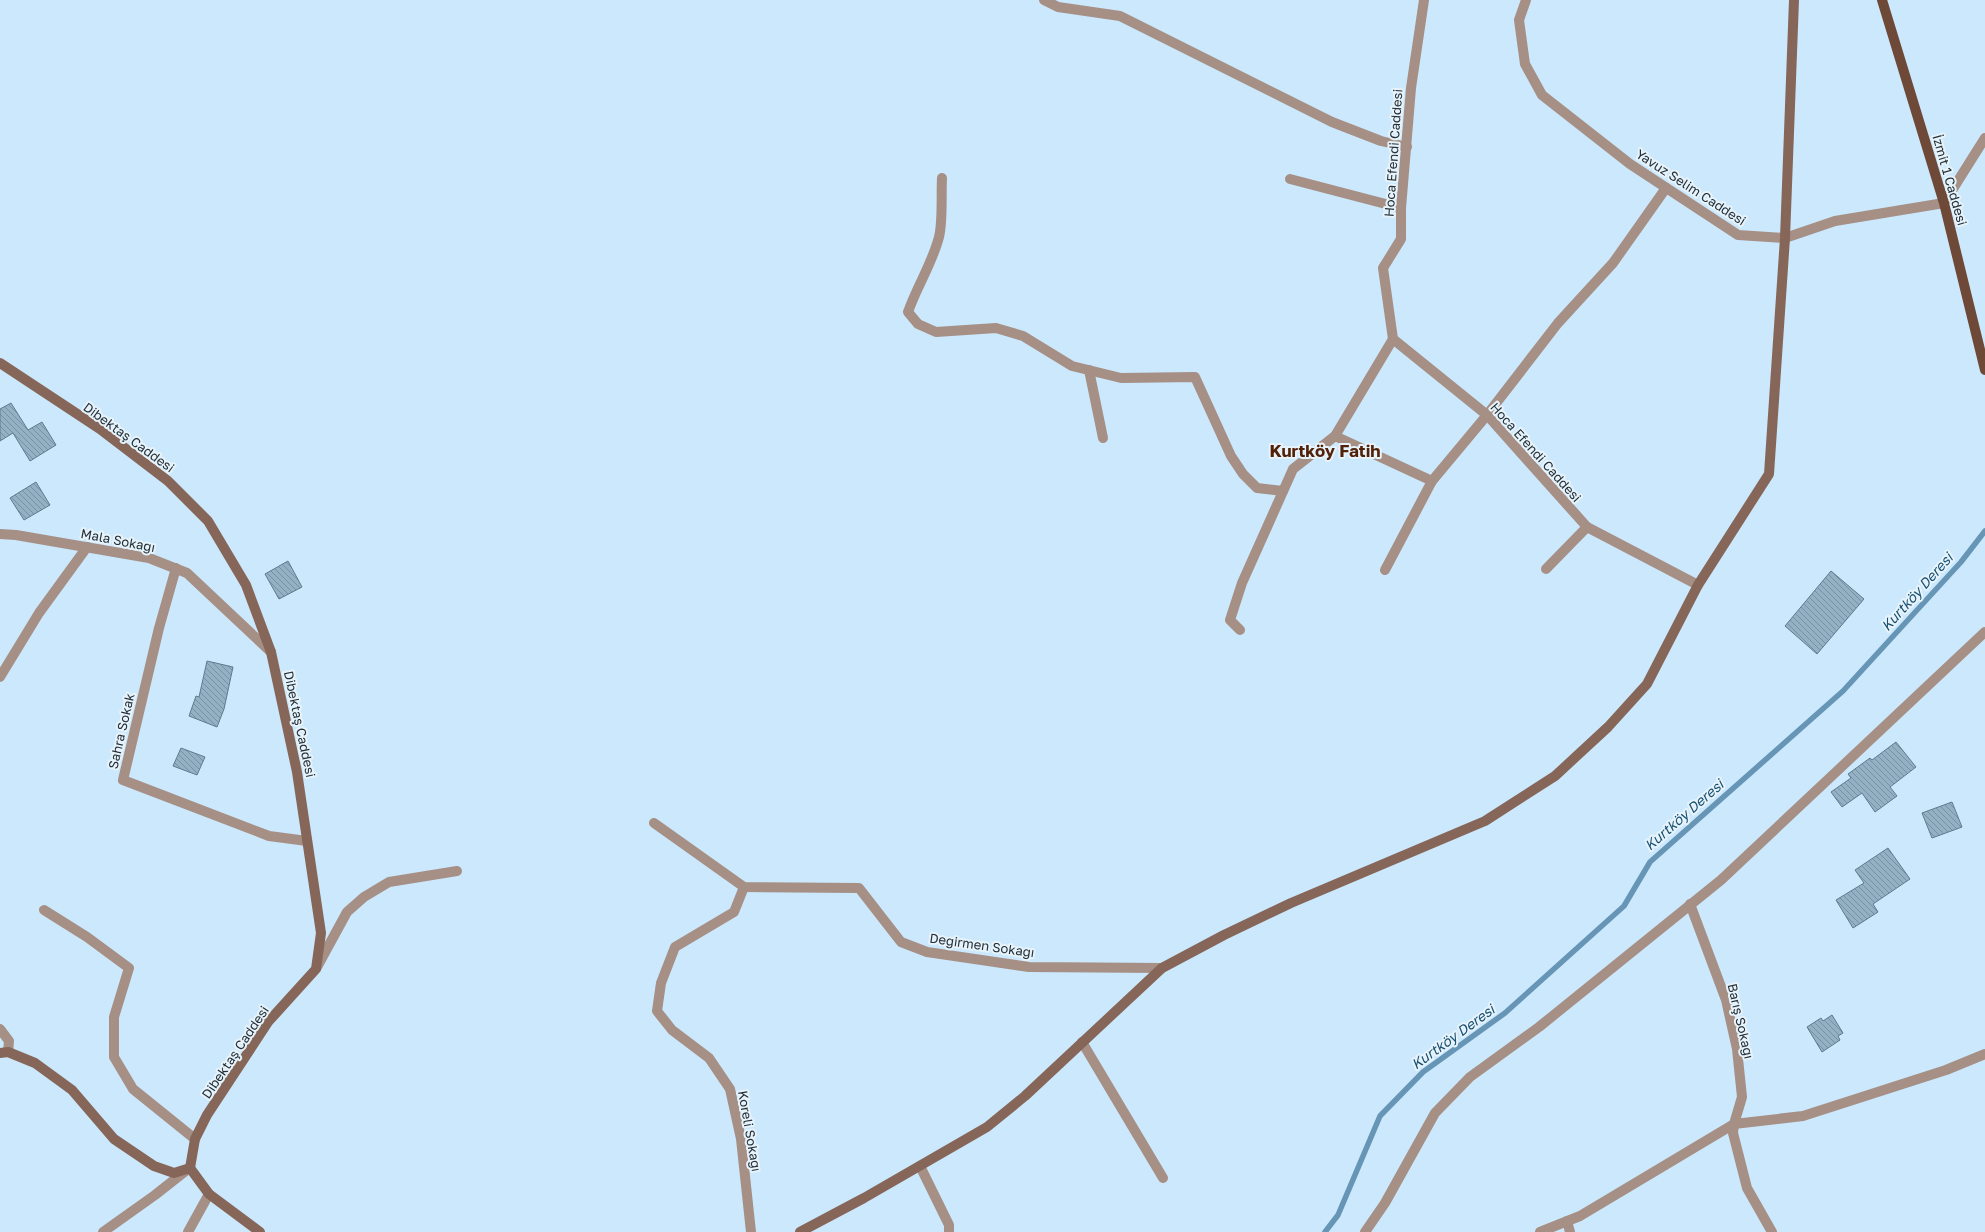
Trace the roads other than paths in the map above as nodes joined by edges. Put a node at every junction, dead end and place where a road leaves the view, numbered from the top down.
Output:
1 (1044, 0) edge
2 (1424, 0) edge
3 (1526, 0) edge
4 (1794, 0) edge
5 (1882, 0) edge
6 (1985, 138) edge
7 (1407, 147) junction
8 (942, 178) dead end
9 (1290, 179) dead end
10 (1666, 188) junction
11 (1944, 203) junction
12 (1401, 208) junction
13 (1785, 238) junction
14 (1393, 339) junction
15 (0, 363) edge
16 (1089, 370) junction
17 (1985, 370) edge
18 (1487, 415) junction
19 (1335, 436) junction
20 (1103, 438) dead end
21 (1432, 481) junction
22 (1283, 491) junction
23 (1587, 528) junction
24 (0, 534) edge
25 (87, 547) junction
26 (176, 568) junction
27 (1546, 569) dead end
28 (1385, 570) dead end
29 (1698, 585) junction
30 (1240, 630) dead end
31 (1985, 632) edge
32 (271, 652) junction
33 (0, 677) edge
34 (654, 823) dead end
35 (307, 840) junction
36 (457, 871) dead end
37 (744, 887) junction
38 (1690, 904) junction
39 (44, 910) dead end
40 (1162, 968) junction
41 (316, 969) junction
42 (0, 1029) edge
43 (1082, 1042) junction
44 (4, 1052) edge
45 (1985, 1054) edge
46 (1734, 1124) junction
47 (195, 1139) junction
48 (920, 1166) junction
49 (190, 1168) junction
50 (1163, 1178) dead end
51 (209, 1194) junction
52 (1567, 1221) junction
53 (103, 1232) edge
54 (188, 1232) edge
55 (260, 1232) edge
56 (751, 1232) edge
57 (800, 1232) edge
58 (950, 1232) edge
59 (1365, 1232) edge
60 (1540, 1232) edge
61 (1570, 1232) edge
62 (1772, 1232) edge

1 - 7 street
2 - 7 street, Hoca Efendi Caddesi
3 - 10 street, Yavuz Selim Caddesi
4 - 13 street
5 - 11 main road, İzmit 1 Caddesi
6 - 11 street
7 - 12 street, Hoca Efendi Caddesi
8 - 16 street
9 - 12 street
10 - 13 street, Yavuz Selim Caddesi
10 - 18 street
11 - 13 street, Yavuz Selim Caddesi
11 - 17 main road, İzmit 1 Caddesi
12 - 14 street, Hoca Efendi Caddesi
13 - 29 street
14 - 18 street, Hoca Efendi Caddesi
14 - 19 street
15 - 32 street, Dibektaş Caddesi
16 - 20 street
16 - 22 street
18 - 21 street
18 - 23 street, Hoca Efendi Caddesi
19 - 21 street
19 - 22 street
21 - 28 street
22 - 30 street
23 - 27 street
23 - 29 street, Hoca Efendi Caddesi
24 - 25 street, Mala Sokağı
25 - 26 street, Mala Sokağı
25 - 33 street
26 - 32 street, Mala Sokağı
26 - 35 street, Sahra Sokak
29 - 40 street
31 - 38 street
32 - 35 street, Dibektaş Caddesi
34 - 37 street
35 - 41 street, Dibektaş Caddesi
36 - 41 street
37 - 40 street, Değirmen Sokağı
37 - 56 street, Koreli Sokağı
38 - 46 street, Barış Sokağı
38 - 59 street
39 - 47 street
40 - 43 street
41 - 47 street, Dibektaş Caddesi
42 - 44 street
43 - 48 street
43 - 50 street
44 - 49 street
45 - 46 street
46 - 52 street
46 - 62 street
47 - 49 street, Dibektaş Caddesi
48 - 57 street
48 - 58 street
49 - 51 street
49 - 53 street
51 - 54 street
51 - 55 street
52 - 60 street
52 - 61 street

